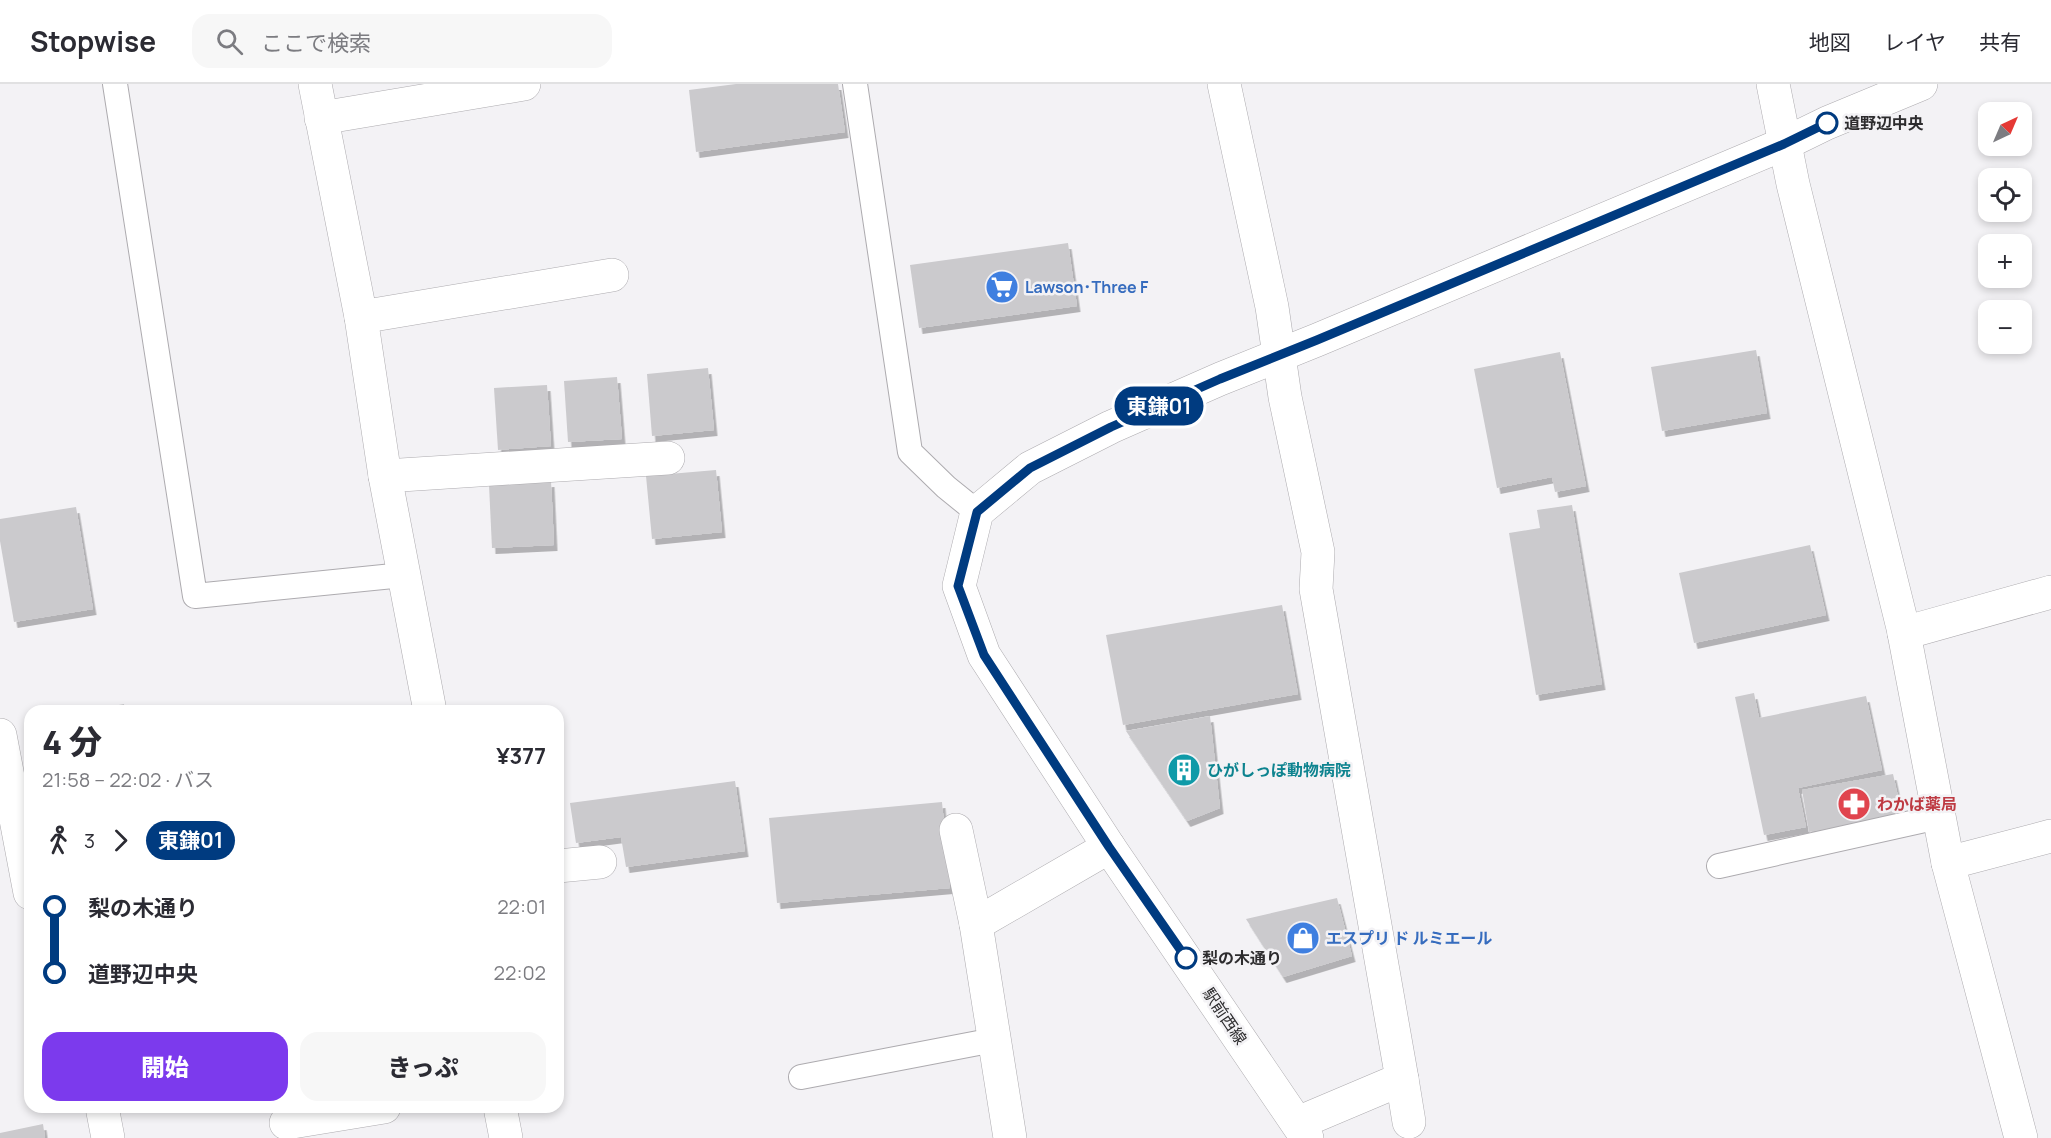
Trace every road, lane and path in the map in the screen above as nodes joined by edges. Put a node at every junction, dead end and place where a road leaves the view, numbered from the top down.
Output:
1 (115, 84) edge
2 (315, 84) edge
3 (524, 84) edge
4 (855, 84) edge
5 (1224, 84) edge
6 (1773, 84) edge
7 (1921, 84) edge
8 (321, 118) junction
9 (1784, 144) junction
10 (612, 274) dead end
11 (361, 317) junction
12 (1279, 355) junction
13 (668, 458) dead end
14 (385, 476) junction
15 (977, 512) junction
16 (403, 575) junction
17 (2051, 592) edge
18 (1904, 633) junction
19 (429, 705) edge
20 (0, 735) edge
21 (1938, 817) junction
22 (956, 830) dead end
23 (2051, 836) edge
24 (1109, 847) junction
25 (24, 861) edge
26 (600, 862) dead end
27 (1948, 863) junction
28 (564, 865) edge
29 (1719, 866) dead end
30 (976, 924) junction
31 (994, 1040) junction
32 (801, 1077) dead end
33 (1402, 1079) junction
34 (103, 1113) edge
35 (347, 1113) edge
36 (501, 1113) edge
37 (1409, 1122) dead end
38 (286, 1123) dead end
39 (1303, 1130) edge
40 (108, 1138) edge
41 (506, 1138) edge
42 (1010, 1138) edge
43 (2021, 1138) edge

1 - 16 lane
2 - 8 street
3 - 8 street
4 - 15 lane
5 - 12 street
6 - 9 street
7 - 9 street
8 - 11 street
9 - 12 street
9 - 18 street
10 - 11 street
11 - 14 street
12 - 15 street
12 - 33 street
13 - 14 street
14 - 16 street
15 - 24 street, 駅前西線
16 - 19 street
17 - 18 street
18 - 21 street
20 - 25 street
21 - 27 street
21 - 29 lane
22 - 30 street
23 - 27 street
24 - 30 street
24 - 39 street, 駅前西線
26 - 28 street
27 - 43 street
30 - 31 street
31 - 32 lane
31 - 42 street
33 - 37 street
33 - 39 street
34 - 40 street
35 - 38 street
36 - 41 street

